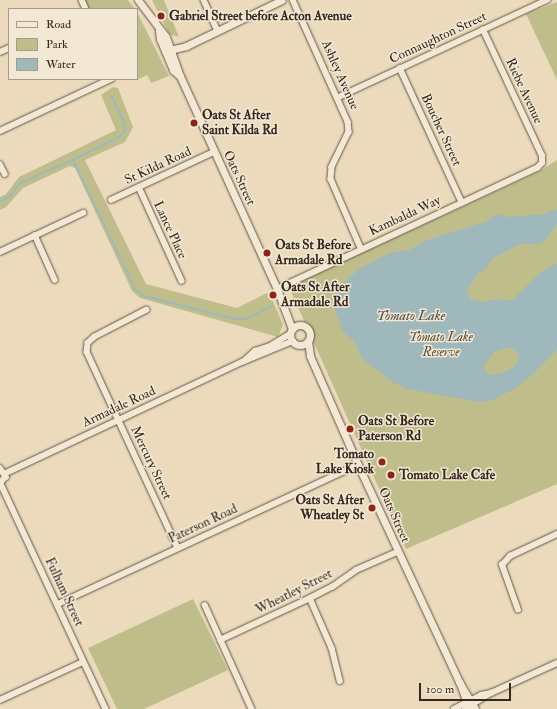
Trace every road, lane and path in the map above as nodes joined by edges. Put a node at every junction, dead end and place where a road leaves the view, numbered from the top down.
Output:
1 (138, 0) edge
2 (204, 0) edge
3 (282, 0) edge
4 (293, 0) edge
5 (547, 0) edge
6 (483, 30) junction
7 (218, 31) junction
8 (169, 53) junction
9 (400, 68) junction
10 (109, 80) edge
11 (339, 97) junction
12 (0, 131) edge
13 (214, 152) junction
14 (542, 163) joint
15 (0, 164) edge
16 (5, 174) dead end
17 (139, 187) junction
18 (111, 200) dead end
19 (462, 202) junction
20 (83, 213) dead end
21 (35, 235) junction
22 (361, 248) junction
23 (0, 252) edge
24 (55, 280) dead end
25 (182, 281) dead end
26 (277, 289) junction
27 (147, 310) dead end
28 (301, 325) junction
29 (294, 337) junction
30 (308, 340) junction
31 (310, 356) junction
32 (119, 419) junction
33 (358, 465) junction
34 (0, 468) edge
35 (6, 473) junction
36 (1, 484) edge
37 (557, 534) edge
38 (178, 548) junction
39 (398, 552) junction
40 (310, 598) junction
41 (58, 604) junction
42 (204, 605) dead end
43 (518, 610) dead end
44 (220, 640) junction
45 (83, 662) junction
46 (557, 663) edge
47 (340, 681) dead end
48 (0, 700) edge
49 (469, 706) edge
50 (106, 709) edge
51 (252, 709) edge
52 (454, 709) edge

1 - 8 street, Oats Street
2 - 7 street
3 - 7 street
4 - 11 street, Ashley Avenue
5 - 6 street, Connaughton Street
6 - 9 street, Connaughton Street
6 - 14 street, Riebe Avenue
7 - 8 street
8 - 13 street, Oats Street
9 - 11 street, Connaughton Street
9 - 19 street, Boucher Street
10 - 12 street
11 - 22 street, Ashley Avenue
13 - 17 street, St Kilda Road
13 - 26 street, Oats Street
14 - 19 street, Kambalda Way
15 - 16 street
17 - 18 street, St Kilda Road
17 - 25 street, Lance Place
19 - 22 street, Kambalda Way
20 - 21 street
21 - 23 street
21 - 24 street
22 - 26 street, Kambalda Way
26 - 28 street, Oats Street
26 - 29 street, Oats Street
27 - 32 street, Mercury Street
28 - 29 street
28 - 30 street, Oats Street
29 - 30 street
29 - 31 street, Oats Street
29 - 32 street, Armadale Road
30 - 31 street, Oats Street
31 - 33 street, Oats Street
32 - 35 street, Armadale Road
32 - 38 street, Mercury Street
33 - 38 street, Paterson Road
33 - 39 street, Oats Street
34 - 35 street
35 - 36 street
36 - 41 street, Fulham Street
37 - 43 street
38 - 41 street, Paterson Road
39 - 40 street, Wheatley Street
39 - 49 street, Oats Street
40 - 44 street, Wheatley Street
40 - 47 street
41 - 45 street, Fulham Street
42 - 44 street
44 - 51 street
45 - 48 street
45 - 50 street, Fulham Street
46 - 49 street
49 - 52 street

